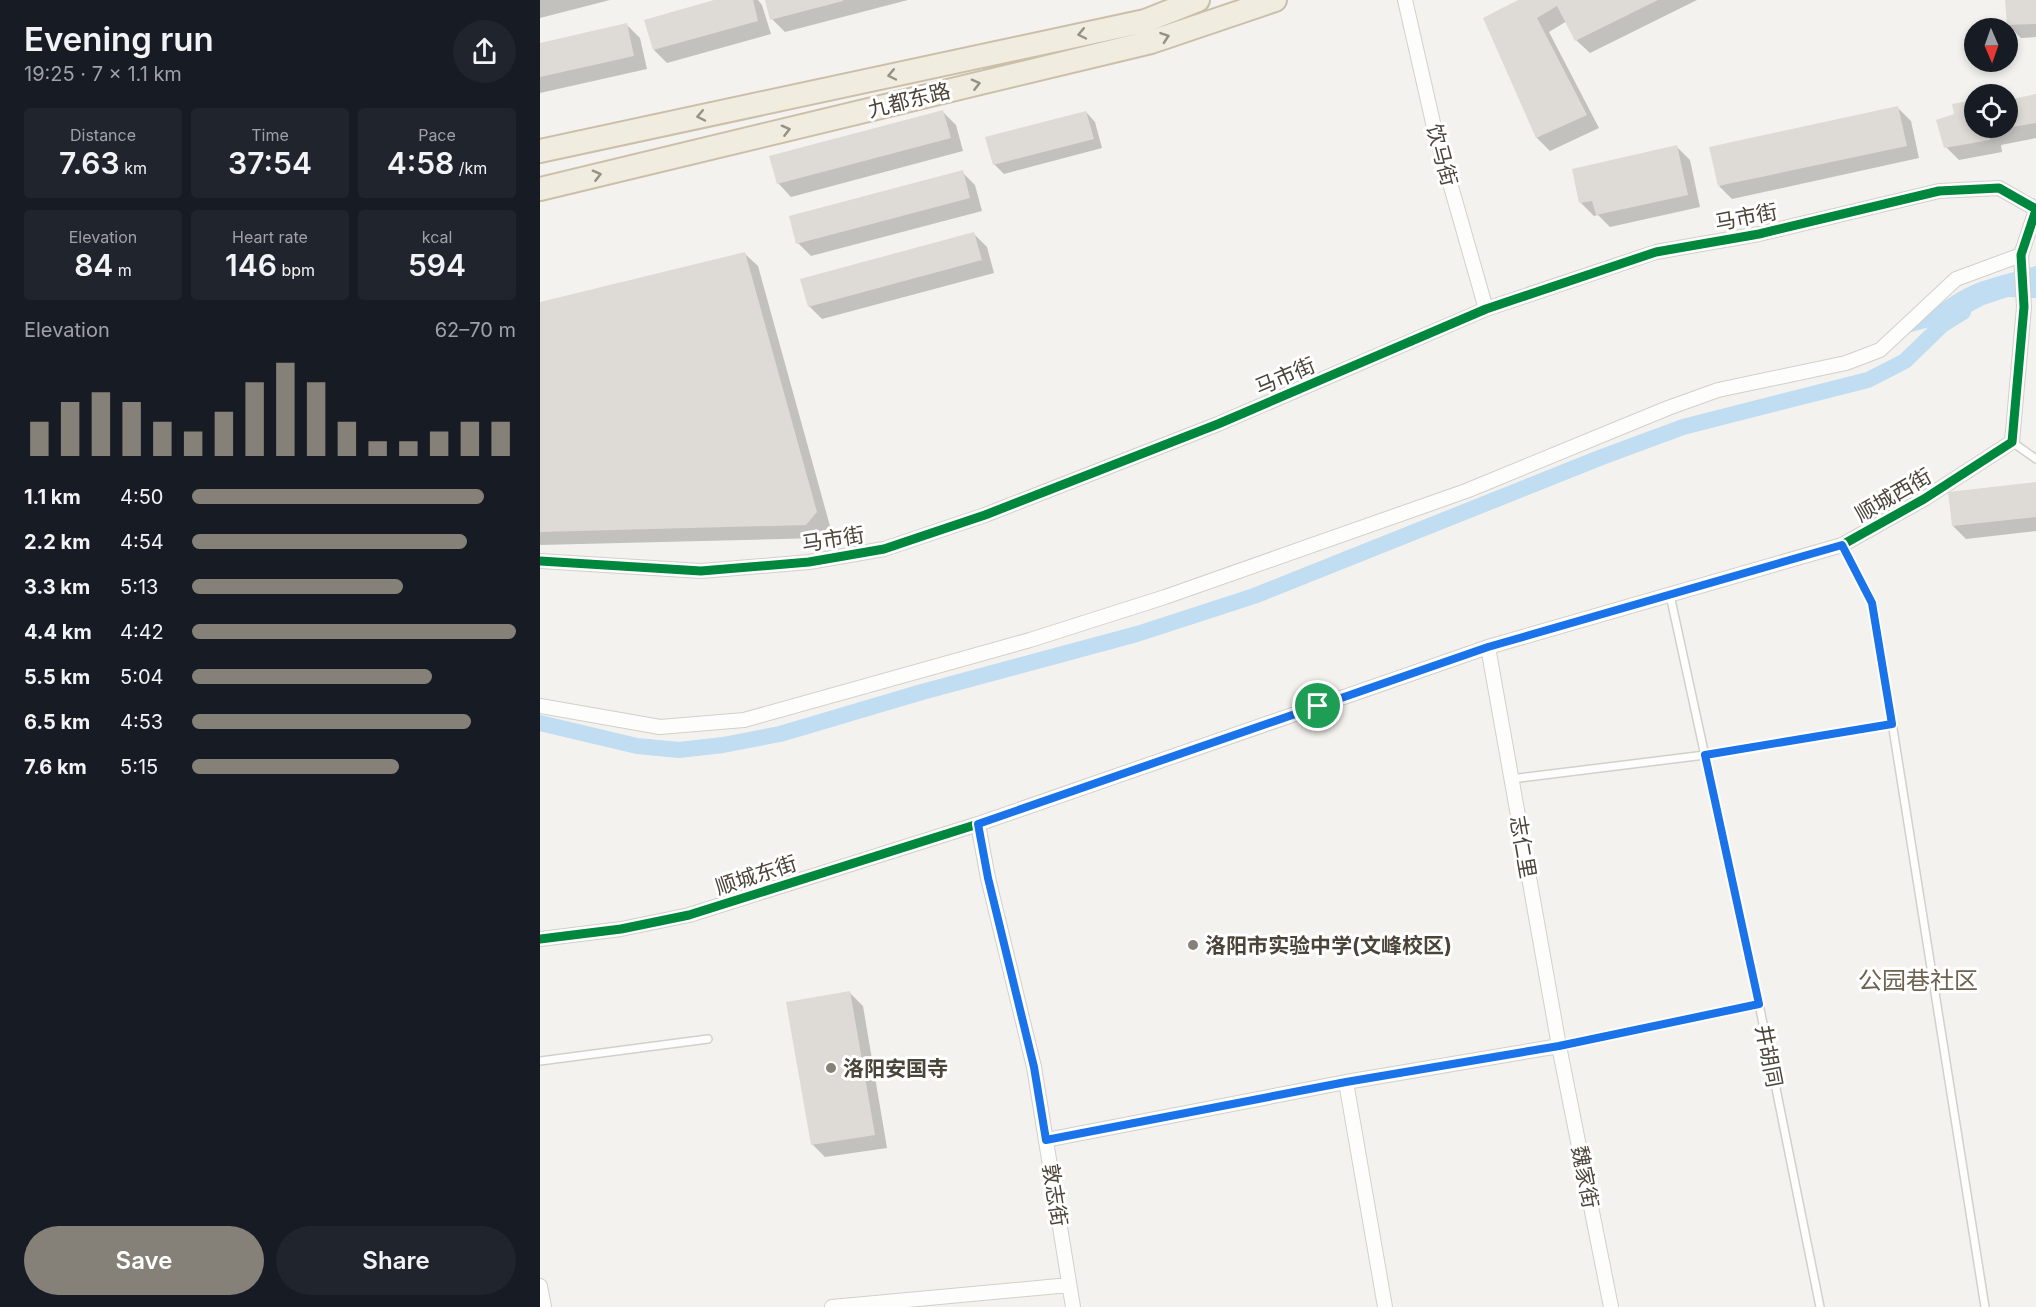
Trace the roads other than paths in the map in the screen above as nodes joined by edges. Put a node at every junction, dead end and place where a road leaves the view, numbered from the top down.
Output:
1 (1198, 0) edge
2 (1275, 0) edge
3 (1405, 0) edge
4 (540, 151) edge
5 (540, 189) edge
6 (2036, 210) edge
7 (2021, 255) junction
8 (1486, 309) junction
9 (2012, 442) junction
10 (2036, 459) edge
11 (1842, 545) junction
12 (540, 561) edge
13 (1670, 595) junction
14 (1488, 647) junction
15 (540, 706) edge
16 (1892, 724) junction
17 (1705, 755) junction
18 (1511, 779) junction
19 (978, 824) junction
20 (540, 939) edge
21 (1759, 1004) junction
22 (708, 1039) dead end
23 (1559, 1046) junction
24 (540, 1061) edge
25 (1346, 1082) junction
26 (1046, 1140) junction
27 (1069, 1285) junction
28 (540, 1286) edge
29 (544, 1307) edge
30 (832, 1307) edge
31 (1073, 1307) edge
32 (1385, 1307) edge
33 (1611, 1307) edge
34 (1820, 1307) edge
35 (1985, 1307) edge

1 -> 4 highway, 九都东路
5 -> 2 highway, 九都东路
3 - 8 street, 饮马街
6 - 7 street
6 - 8 street, 马市街
7 - 9 street
7 - 15 street
8 - 12 street, 马市街
9 - 10 lane
9 - 11 street, 顺城西街
11 - 13 street, 顺城西街
11 - 16 lane
13 - 14 street, 顺城西街
13 - 17 lane, 井胡同
14 - 18 street, 志仁里
14 - 19 street, 顺城西街
16 - 17 lane
16 - 35 lane
17 - 18 lane
17 - 21 lane, 井胡同
18 - 23 street, 志仁里
19 - 20 street, 顺城东街
19 - 26 street, 敦志街
21 - 23 lane
21 - 34 lane, 井胡同
22 - 24 lane
23 - 25 street
23 - 33 street, 魏家街
25 - 26 street
25 - 32 street
26 - 27 street, 敦志街
27 - 30 street
27 - 31 street, 敦志街
28 - 29 street

